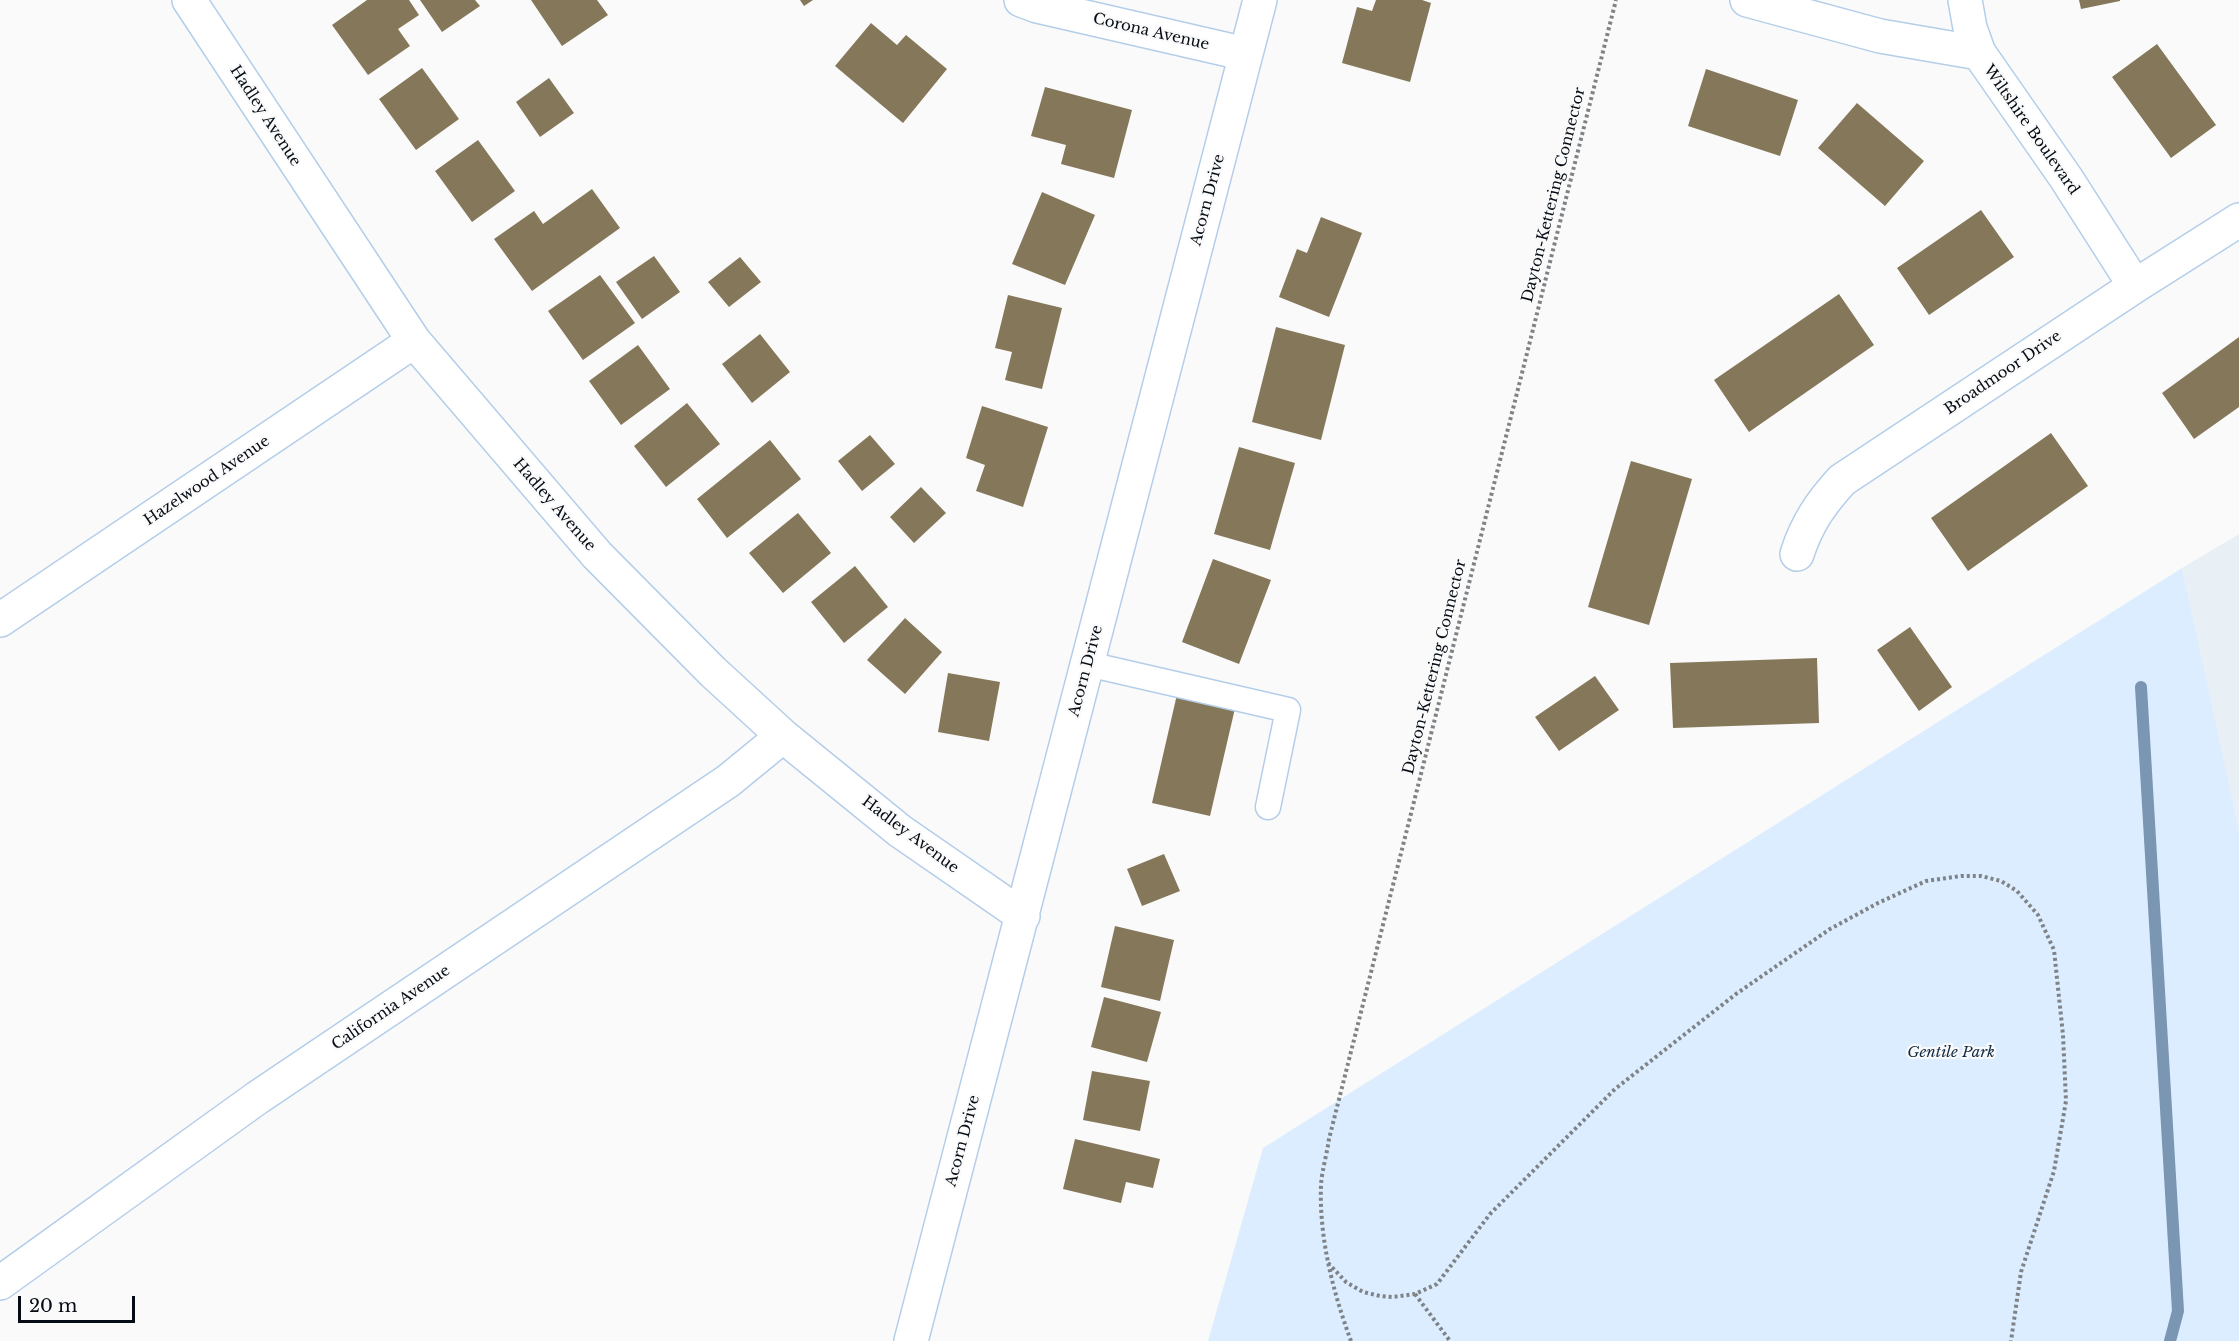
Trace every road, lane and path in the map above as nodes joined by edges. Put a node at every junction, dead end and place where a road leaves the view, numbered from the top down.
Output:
1 (189, 0) edge
2 (1021, 0) edge
3 (1260, 0) edge
4 (1616, 0) edge
5 (1747, 0) edge
6 (1965, 0) edge
7 (1979, 53) junction
8 (1246, 54) junction
9 (2239, 220) edge
10 (2135, 286) junction
11 (414, 341) junction
12 (1797, 554) dead end
13 (0, 620) edge
14 (1088, 664) junction
15 (783, 736) junction
16 (1268, 807) dead end
17 (1023, 916) junction
18 (1328, 1263) junction
19 (0, 1283) edge
20 (1415, 1294) junction
21 (911, 1341) edge
22 (1351, 1341) edge
23 (1450, 1341) edge
24 (2011, 1341) edge

1 - 11 street, Hadley Avenue
2 - 8 street, Corona Avenue
3 - 8 street, Acorn Drive
4 - 18 path, Dayton-Kettering Connector
5 - 7 street, Wiltshire Boulevard
6 - 7 street
7 - 10 street, Wiltshire Boulevard
8 - 14 street, Acorn Drive
9 - 10 street, Broadmoor Drive
10 - 12 street, Broadmoor Drive
11 - 13 street, Hazelwood Avenue
11 - 15 street, Hadley Avenue
14 - 16 lane
14 - 17 street, Acorn Drive
15 - 17 street, Hadley Avenue
15 - 19 street, California Avenue
17 - 21 street, Acorn Drive
18 - 20 path
18 - 22 path, Dayton-Kettering Connector
20 - 23 path
20 - 24 path

